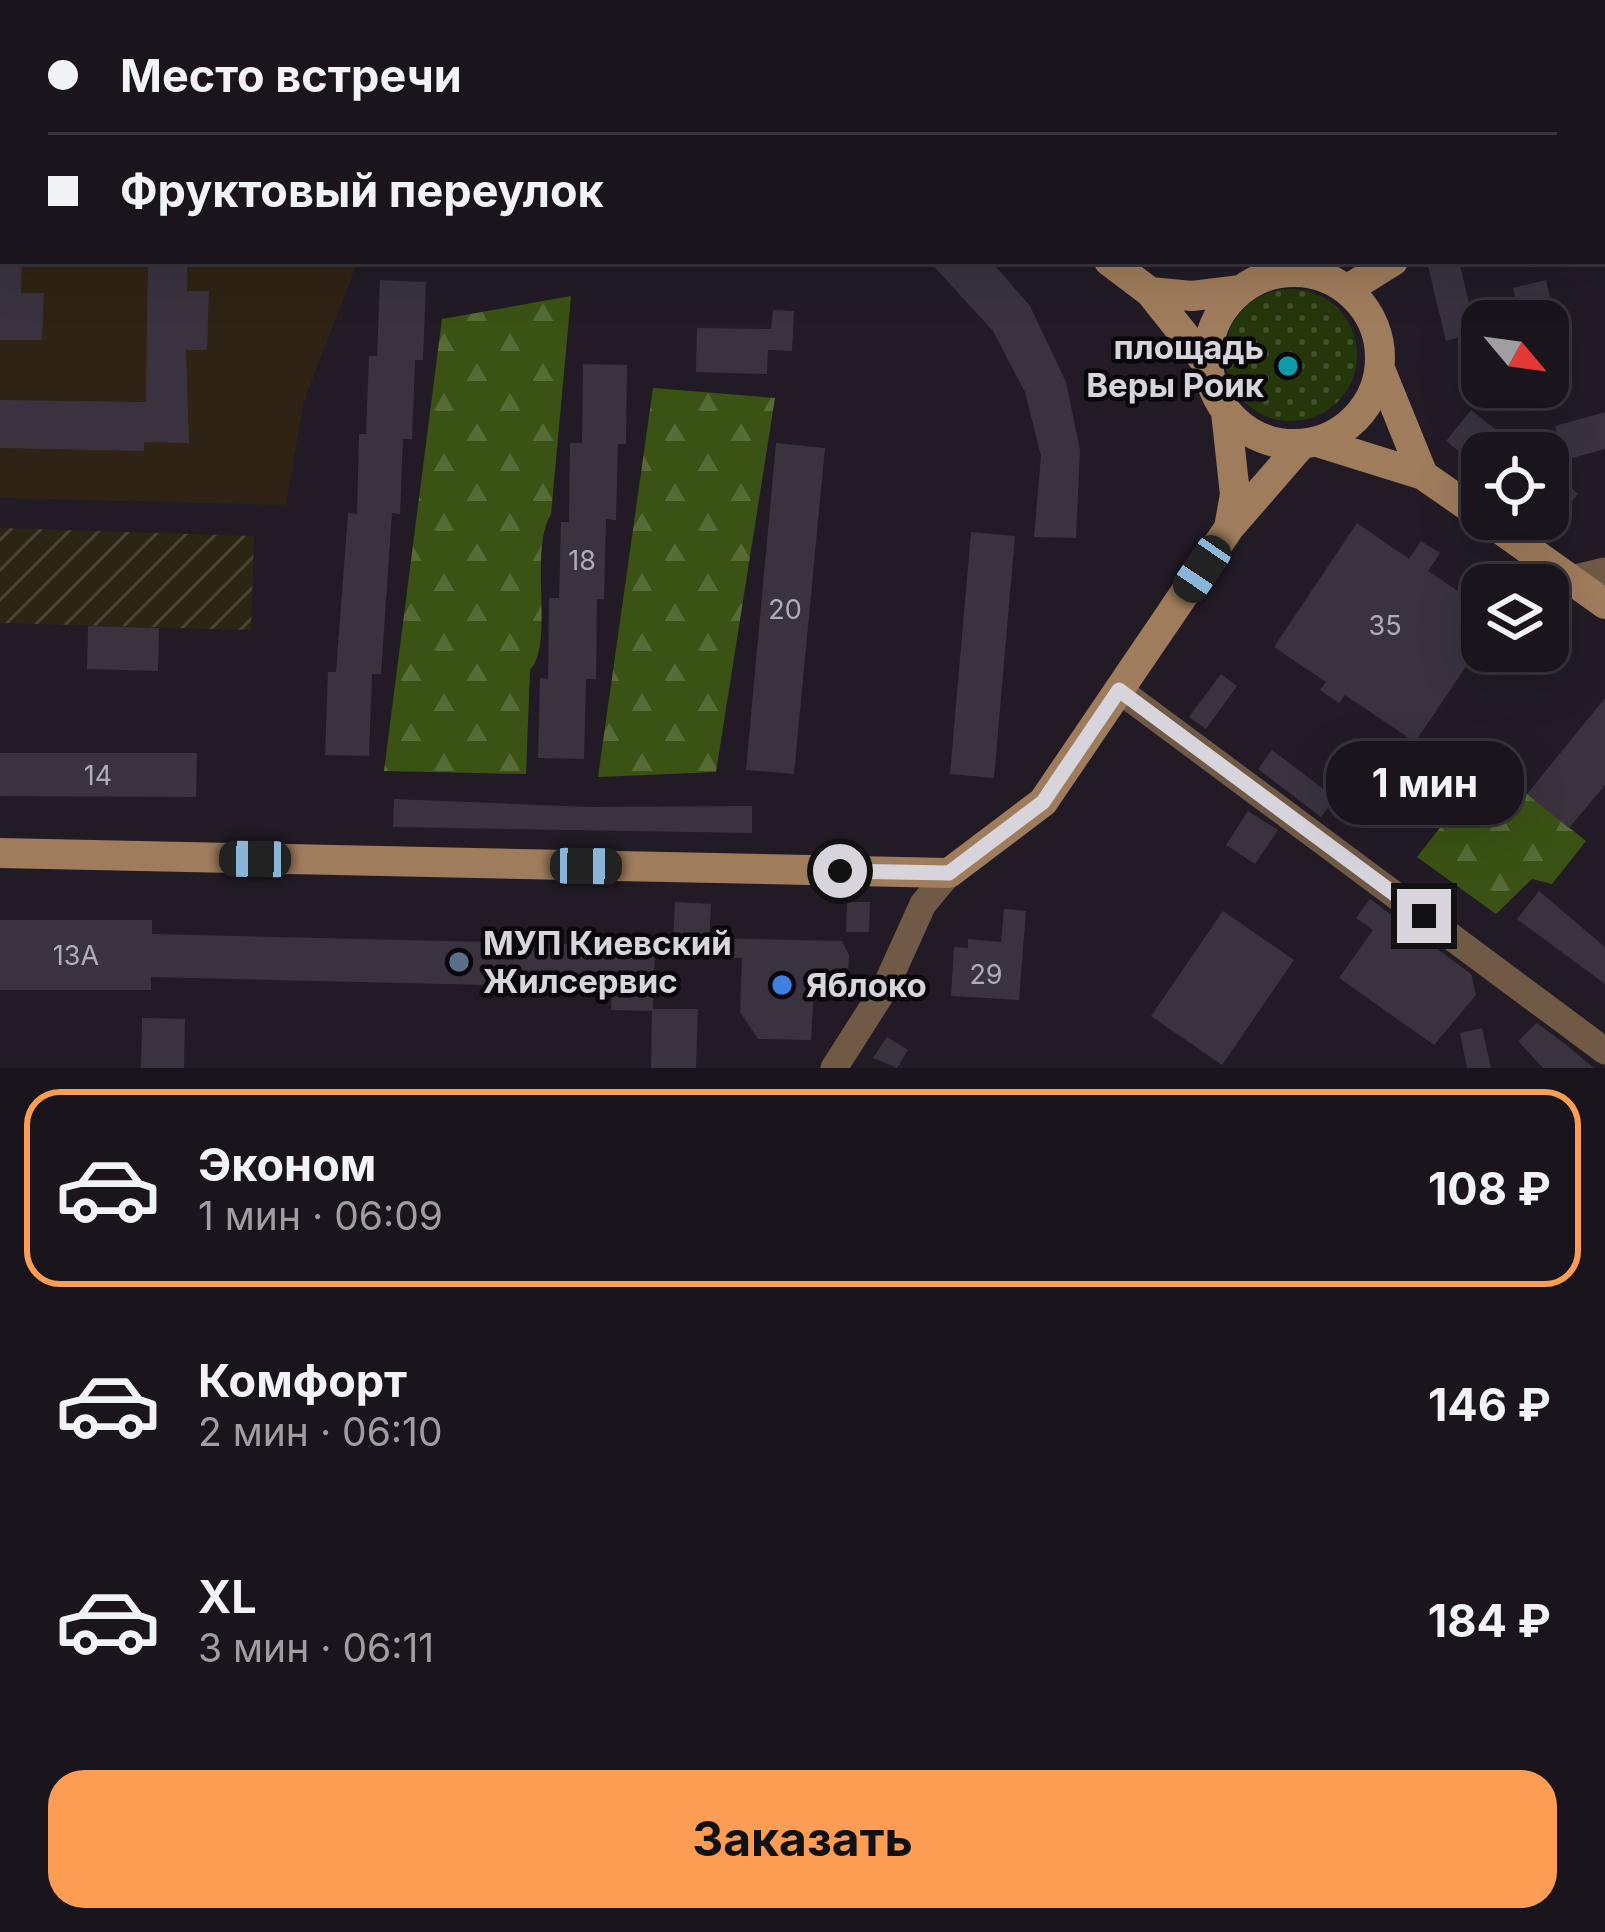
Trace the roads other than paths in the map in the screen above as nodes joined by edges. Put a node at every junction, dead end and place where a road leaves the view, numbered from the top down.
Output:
1 (1113, 264) edge
2 (1383, 264) edge
3 (1277, 268) edge
4 (1341, 277) edge
5 (1240, 290) junction
6 (1150, 292) junction
7 (1208, 365) junction
8 (1380, 369) junction
9 (1226, 412) junction
10 (1309, 443) junction
11 (1423, 475) junction
12 (1461, 502) edge
13 (1229, 528) junction
14 (1515, 540) edge
15 (1605, 571) edge
16 (1571, 579) junction
17 (1605, 604) edge
18 (1119, 690) junction
19 (0, 853) edge
20 (949, 873) junction
21 (1605, 1051) edge
22 (834, 1068) edge

1 - 6 main road
2 - 4 main road
3 - 4 main road
3 - 5 main road
4 - 8 main road
5 - 6 main road
5 - 7 main road
6 - 7 main road
7 - 9 main road
8 - 10 main road
8 - 11 main road
9 - 10 main road
9 - 13 main road
10 - 11 main road
10 - 13 main road
11 - 12 main road
13 - 18 main road
14 - 16 main road
15 - 16 street
16 - 17 main road
18 - 20 main road
18 - 21 street
19 - 20 main road
20 - 22 street

